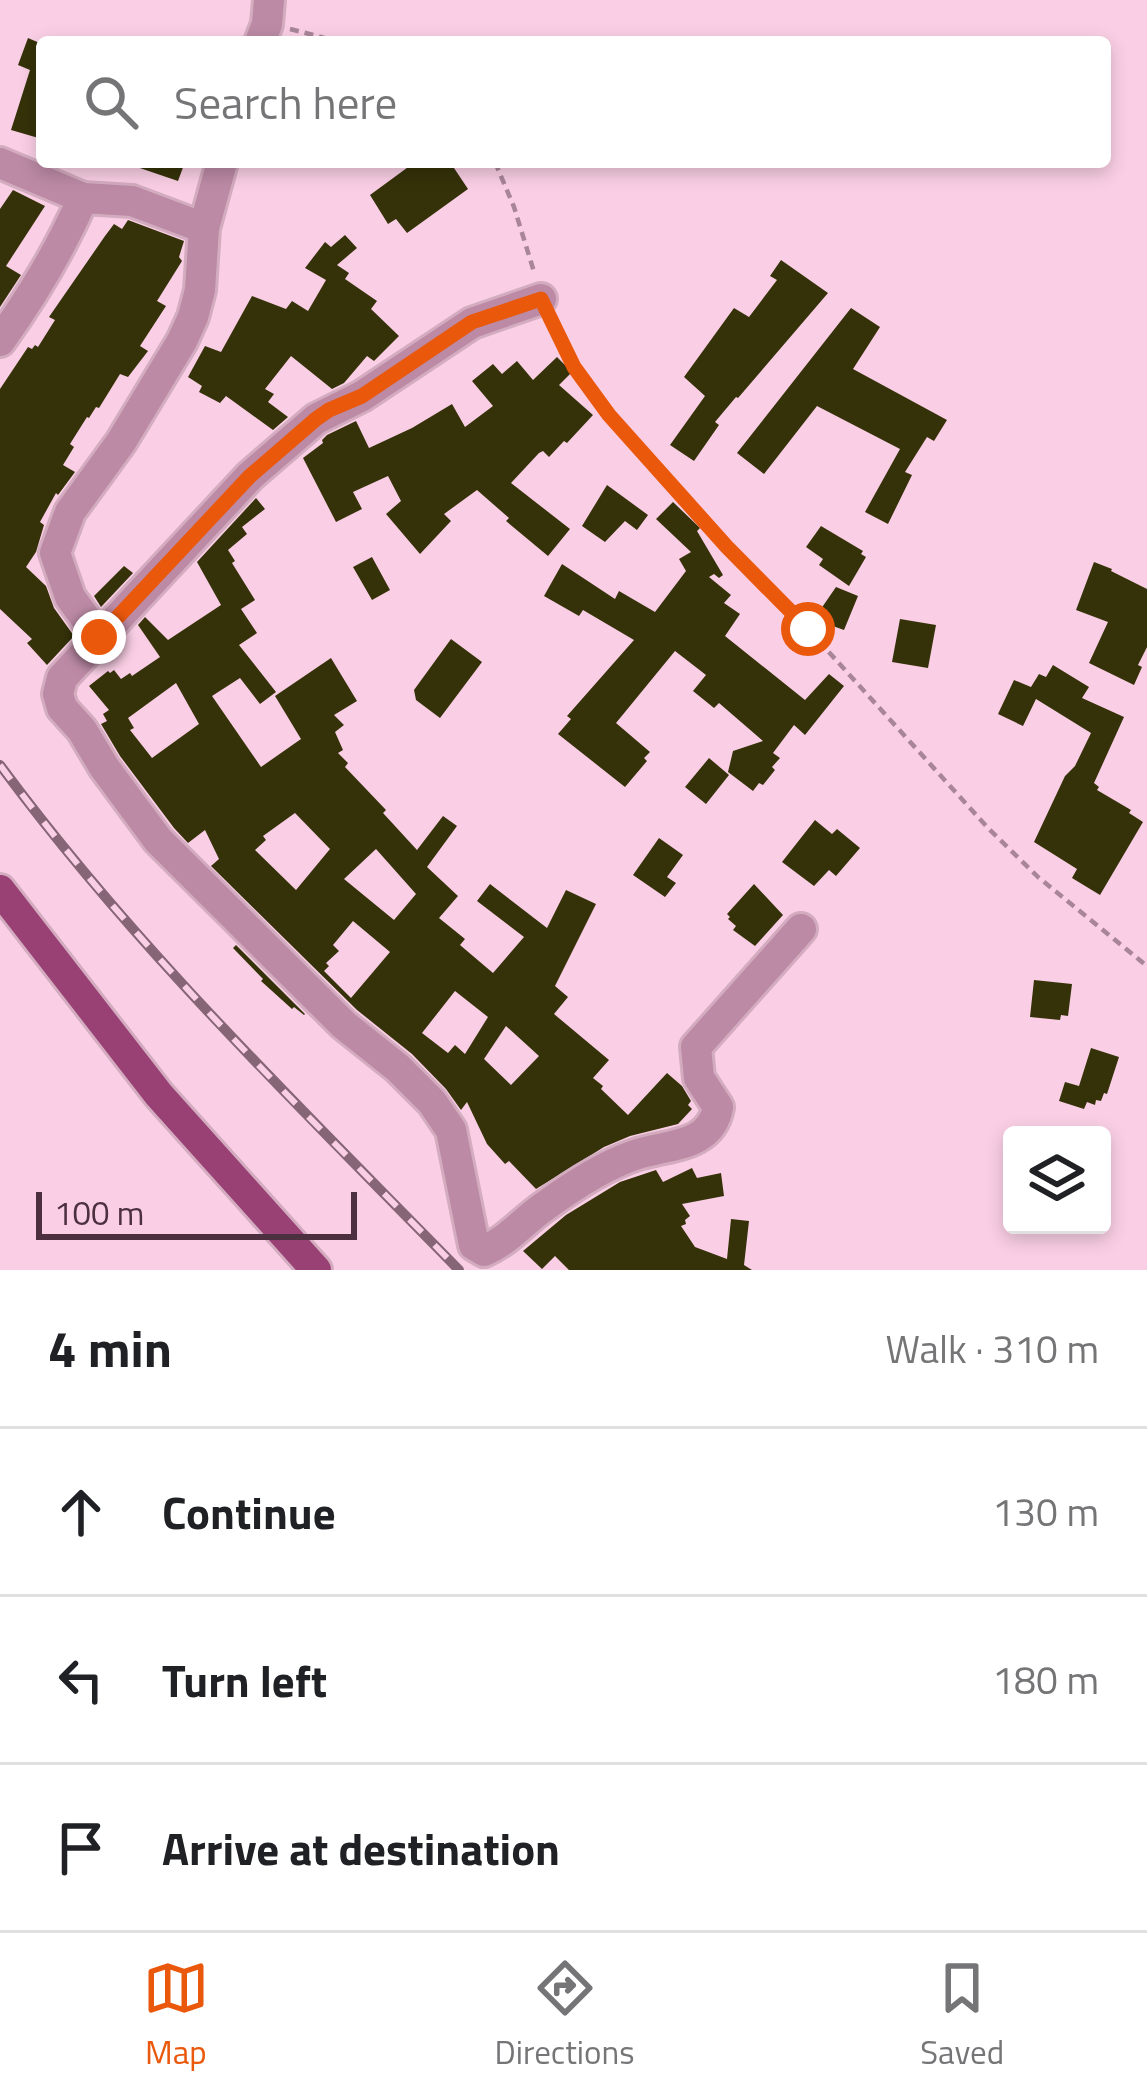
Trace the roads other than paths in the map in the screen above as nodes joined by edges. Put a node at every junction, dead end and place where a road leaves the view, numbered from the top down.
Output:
1 (0, 163) edge
2 (220, 168) edge
3 (83, 198) junction
4 (204, 228) junction
5 (541, 299) road end
6 (0, 341) edge
7 (99, 637) junction
8 (0, 890) edge
9 (801, 929) dead end
10 (316, 1270) edge

1 - 3 street
2 - 4 street
3 - 4 street
3 - 6 street
4 - 7 street
5 - 7 street
7 - 9 street
8 - 10 main road

